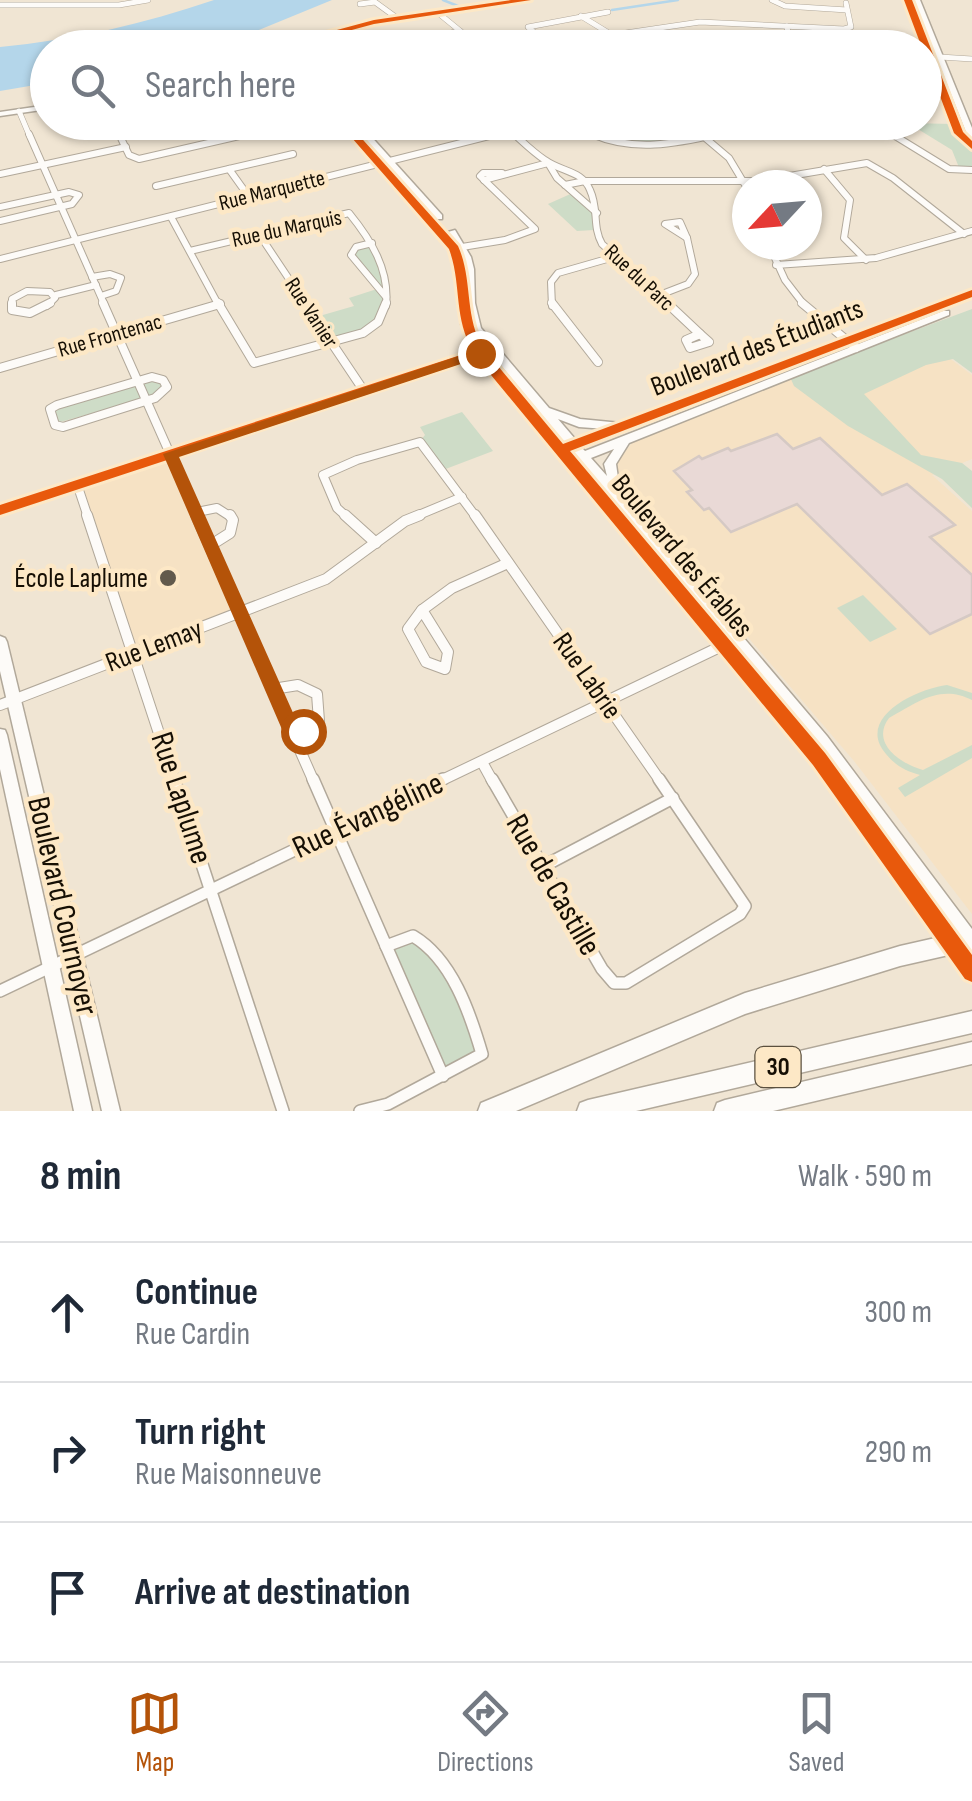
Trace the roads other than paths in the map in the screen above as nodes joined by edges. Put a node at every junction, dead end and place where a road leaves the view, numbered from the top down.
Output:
1 (148, 0) edge
2 (527, 0) edge
3 (772, 0) edge
4 (918, 0) edge
5 (72, 3) edge
6 (2, 4) edge
7 (360, 4) dead end
8 (909, 4) edge
9 (921, 9) junction
10 (438, 12) junction
11 (608, 12) dead end
12 (581, 16) junction
13 (397, 18) junction
14 (787, 26) junction
15 (351, 30) edge
16 (459, 30) edge
17 (531, 30) edge
18 (604, 30) edge
19 (641, 30) edge
20 (787, 30) edge
21 (918, 30) edge
22 (929, 30) edge
23 (942, 57) edge
24 (972, 59) edge
25 (942, 64) edge
26 (942, 83) edge
27 (953, 103) junction
28 (30, 110) edge
29 (20, 111) junction
30 (0, 114) edge
31 (30, 137) edge
32 (972, 137) edge
33 (31, 140) edge
34 (123, 140) edge
35 (220, 140) edge
36 (357, 140) edge
37 (370, 140) edge
38 (474, 140) edge
39 (521, 140) edge
40 (596, 140) edge
41 (674, 140) edge
42 (708, 140) edge
43 (902, 140) edge
44 (126, 146) junction
45 (972, 146) edge
46 (292, 154) dead end
47 (389, 161) junction
48 (548, 163) junction
49 (378, 164) junction
50 (41, 165) junction
51 (824, 168) junction
52 (228, 169) junction
53 (737, 170) edge
54 (815, 170) edge
55 (972, 170) edge
56 (0, 174) edge
57 (586, 181) junction
58 (565, 185) junction
59 (732, 185) edge
60 (156, 186) dead end
61 (54, 194) junction
62 (249, 197) junction
63 (0, 207) edge
64 (60, 207) junction
65 (596, 213) junction
66 (171, 217) junction
67 (0, 221) edge
68 (968, 233) edge
69 (259, 234) junction
70 (687, 238) dead end
71 (76, 240) junction
72 (372, 243) junction
73 (459, 247) junction
74 (190, 251) junction
75 (614, 256) junction
76 (0, 259) edge
77 (774, 260) edge
78 (866, 260) junction
79 (776, 265) junction
80 (94, 280) junction
81 (972, 294) edge
82 (56, 295) junction
83 (100, 296) junction
84 (657, 296) junction
85 (386, 297) junction
86 (972, 303) edge
87 (220, 304) junction
88 (118, 334) junction
89 (700, 334) dead end
90 (330, 343) junction
91 (851, 344) junction
92 (486, 351) junction
93 (598, 362) dead end
94 (0, 368) edge
95 (138, 380) junction
96 (364, 391) junction
97 (147, 401) junction
98 (540, 406) junction
99 (629, 424) junction
100 (627, 439) junction
101 (571, 453) junction
102 (170, 454) junction
103 (77, 484) junction
104 (462, 497) junction
105 (622, 501) junction
106 (0, 510) edge
107 (197, 512) junction
108 (376, 543) junction
109 (211, 545) junction
110 (508, 564) junction
111 (422, 610) junction
112 (241, 612) junction
113 (0, 642) edge
114 (730, 642) junction
115 (132, 654) junction
116 (273, 688) junction
117 (606, 702) junction
118 (6, 703) edge
119 (0, 735) edge
120 (294, 735) junction
121 (482, 762) junction
122 (673, 798) junction
123 (335, 831) junction
124 (542, 868) junction
125 (211, 890) junction
126 (740, 914) joint
127 (967, 942) edge
128 (386, 946) junction
129 (74, 955) junction
130 (50, 967) junction
131 (972, 972) edge
132 (0, 990) edge
133 (971, 1022) edge
134 (972, 1053) edge
135 (443, 1076) junction
136 (83, 1111) edge
137 (111, 1111) edge
138 (283, 1111) edge
139 (360, 1111) edge
140 (489, 1111) edge
141 (588, 1111) edge
142 (725, 1111) edge

1 - 5 street
2 - 10 street
3 - 14 street
4 - 9 street
5 - 6 street
7 - 13 street
8 - 9 street
8 - 21 street
9 - 22 street
10 - 13 street
10 - 16 street
11 - 12 street
12 - 17 street
12 - 18 street
13 - 15 street
14 - 19 street
14 - 20 street
23 - 24 street
25 - 27 street
26 - 27 street
27 - 32 street
27 - 45 street
28 - 29 street
29 - 30 street
29 - 31 street
33 - 50 street
34 - 44 street
35 - 44 street
36 - 49 street
37 - 47 street
38 - 47 street, Rue Marquette
39 - 48 street, Rue du Parc
40 - 41 street
42 - 53 street
43 - 55 street
44 - 50 street
46 - 52 street
47 - 49 street, Rue Marquette
47 - 73 street
48 - 57 street, Rue du Parc
48 - 58 street, Rue du Parc
48 - 73 street
49 - 62 street, Rue Marquette
49 - 73 street
50 - 56 street
50 - 61 street
51 - 54 street
51 - 68 street
51 - 78 street
52 - 60 street
52 - 62 street
57 - 58 street
57 - 59 street
57 - 65 street, Rue du Parc
58 - 65 street, Rue du Parc
61 - 63 street
61 - 64 street
61 - 64 street
62 - 66 street, Rue Marquette
64 - 67 street
64 - 71 street
65 - 75 street, Rue du Parc
66 - 71 street, Rue Marquette
66 - 74 street, Rue du Marquis
68 - 78 street
69 - 72 street, Rue du Marquis
69 - 74 street, Rue du Marquis
69 - 90 street, Rue Vanier
70 - 84 street
71 - 76 street, Rue Marquette
71 - 80 street
72 - 85 street, Rue du Marquis
72 - 85 street, Rue du Marquis
73 - 92 street, Boulevard des Érables
74 - 87 street, Rue du Marquis
75 - 84 street, Rue du Parc
75 - 93 street
77 - 79 street
78 - 79 street
79 - 91 street
80 - 82 street
80 - 83 street
80 - 83 street
81 - 91 street, Boulevard des Étudiants
82 - 82 street
83 - 88 street
84 - 89 street, Rue du Parc
85 - 90 street, Rue du Marquis
86 - 91 street, Boulevard des Étudiants
87 - 88 street, Rue Frontenac
87 - 90 street, Rue du Marquis
88 - 94 street, Rue Frontenac
88 - 95 street
90 - 96 street, Rue Vanier
91 - 99 street, Boulevard des Étudiants
91 - 100 street, Boulevard des Étudiants
92 - 96 street
92 - 98 street, Boulevard des Érables
92 - 101 street, Boulevard des Érables
95 - 97 street
95 - 97 street
95 - 97 street
96 - 102 street
97 - 102 street
98 - 99 street
98 - 101 street, Boulevard des Érables
99 - 101 street, Boulevard des Étudiants
100 - 101 street, Boulevard des Étudiants
100 - 105 street
101 - 105 street, Boulevard des Érables
101 - 114 street, Boulevard des Érables
102 - 103 street
102 - 107 street
103 - 106 street
103 - 115 street, Rue Laplume
104 - 108 street, Rue Lemay
104 - 108 street, Rue Labrie
104 - 110 street, Rue Labrie
105 - 114 street, Boulevard des Érables
107 - 109 street
107 - 109 street
108 - 112 street, Rue Lemay
109 - 112 street
110 - 111 street
110 - 117 street, Rue Labrie
111 - 111 street
112 - 115 street, Rue Lemay
112 - 116 street
113 - 118 street, Boulevard Cournoyer
114 - 117 street, Rue Évangéline
114 - 127 street, Boulevard des Érables
115 - 118 street, Rue Lemay
115 - 125 street, Rue Laplume
116 - 120 street
116 - 120 street
117 - 121 street, Rue Évangéline
117 - 122 street, Rue Labrie
118 - 129 street, Boulevard Cournoyer
119 - 130 street, Boulevard Cournoyer
120 - 123 street
121 - 123 street, Rue Évangéline
121 - 124 street, Rue de Castille
122 - 124 street
122 - 126 street, Rue Labrie
123 - 125 street, Rue Évangéline
123 - 128 street
124 - 126 street, Rue de Castille
125 - 129 street, Rue Évangéline
125 - 138 street, Rue Laplume
127 - 131 street, Boulevard des Érables
127 - 140 highway
128 - 135 street
128 - 135 street
129 - 130 street, Rue Évangéline
129 - 137 street, Boulevard Cournoyer
130 - 132 street, Rue Évangéline
130 - 136 street, Boulevard Cournoyer
133 - 141 highway, 30
134 - 142 highway, 30
135 - 139 street

